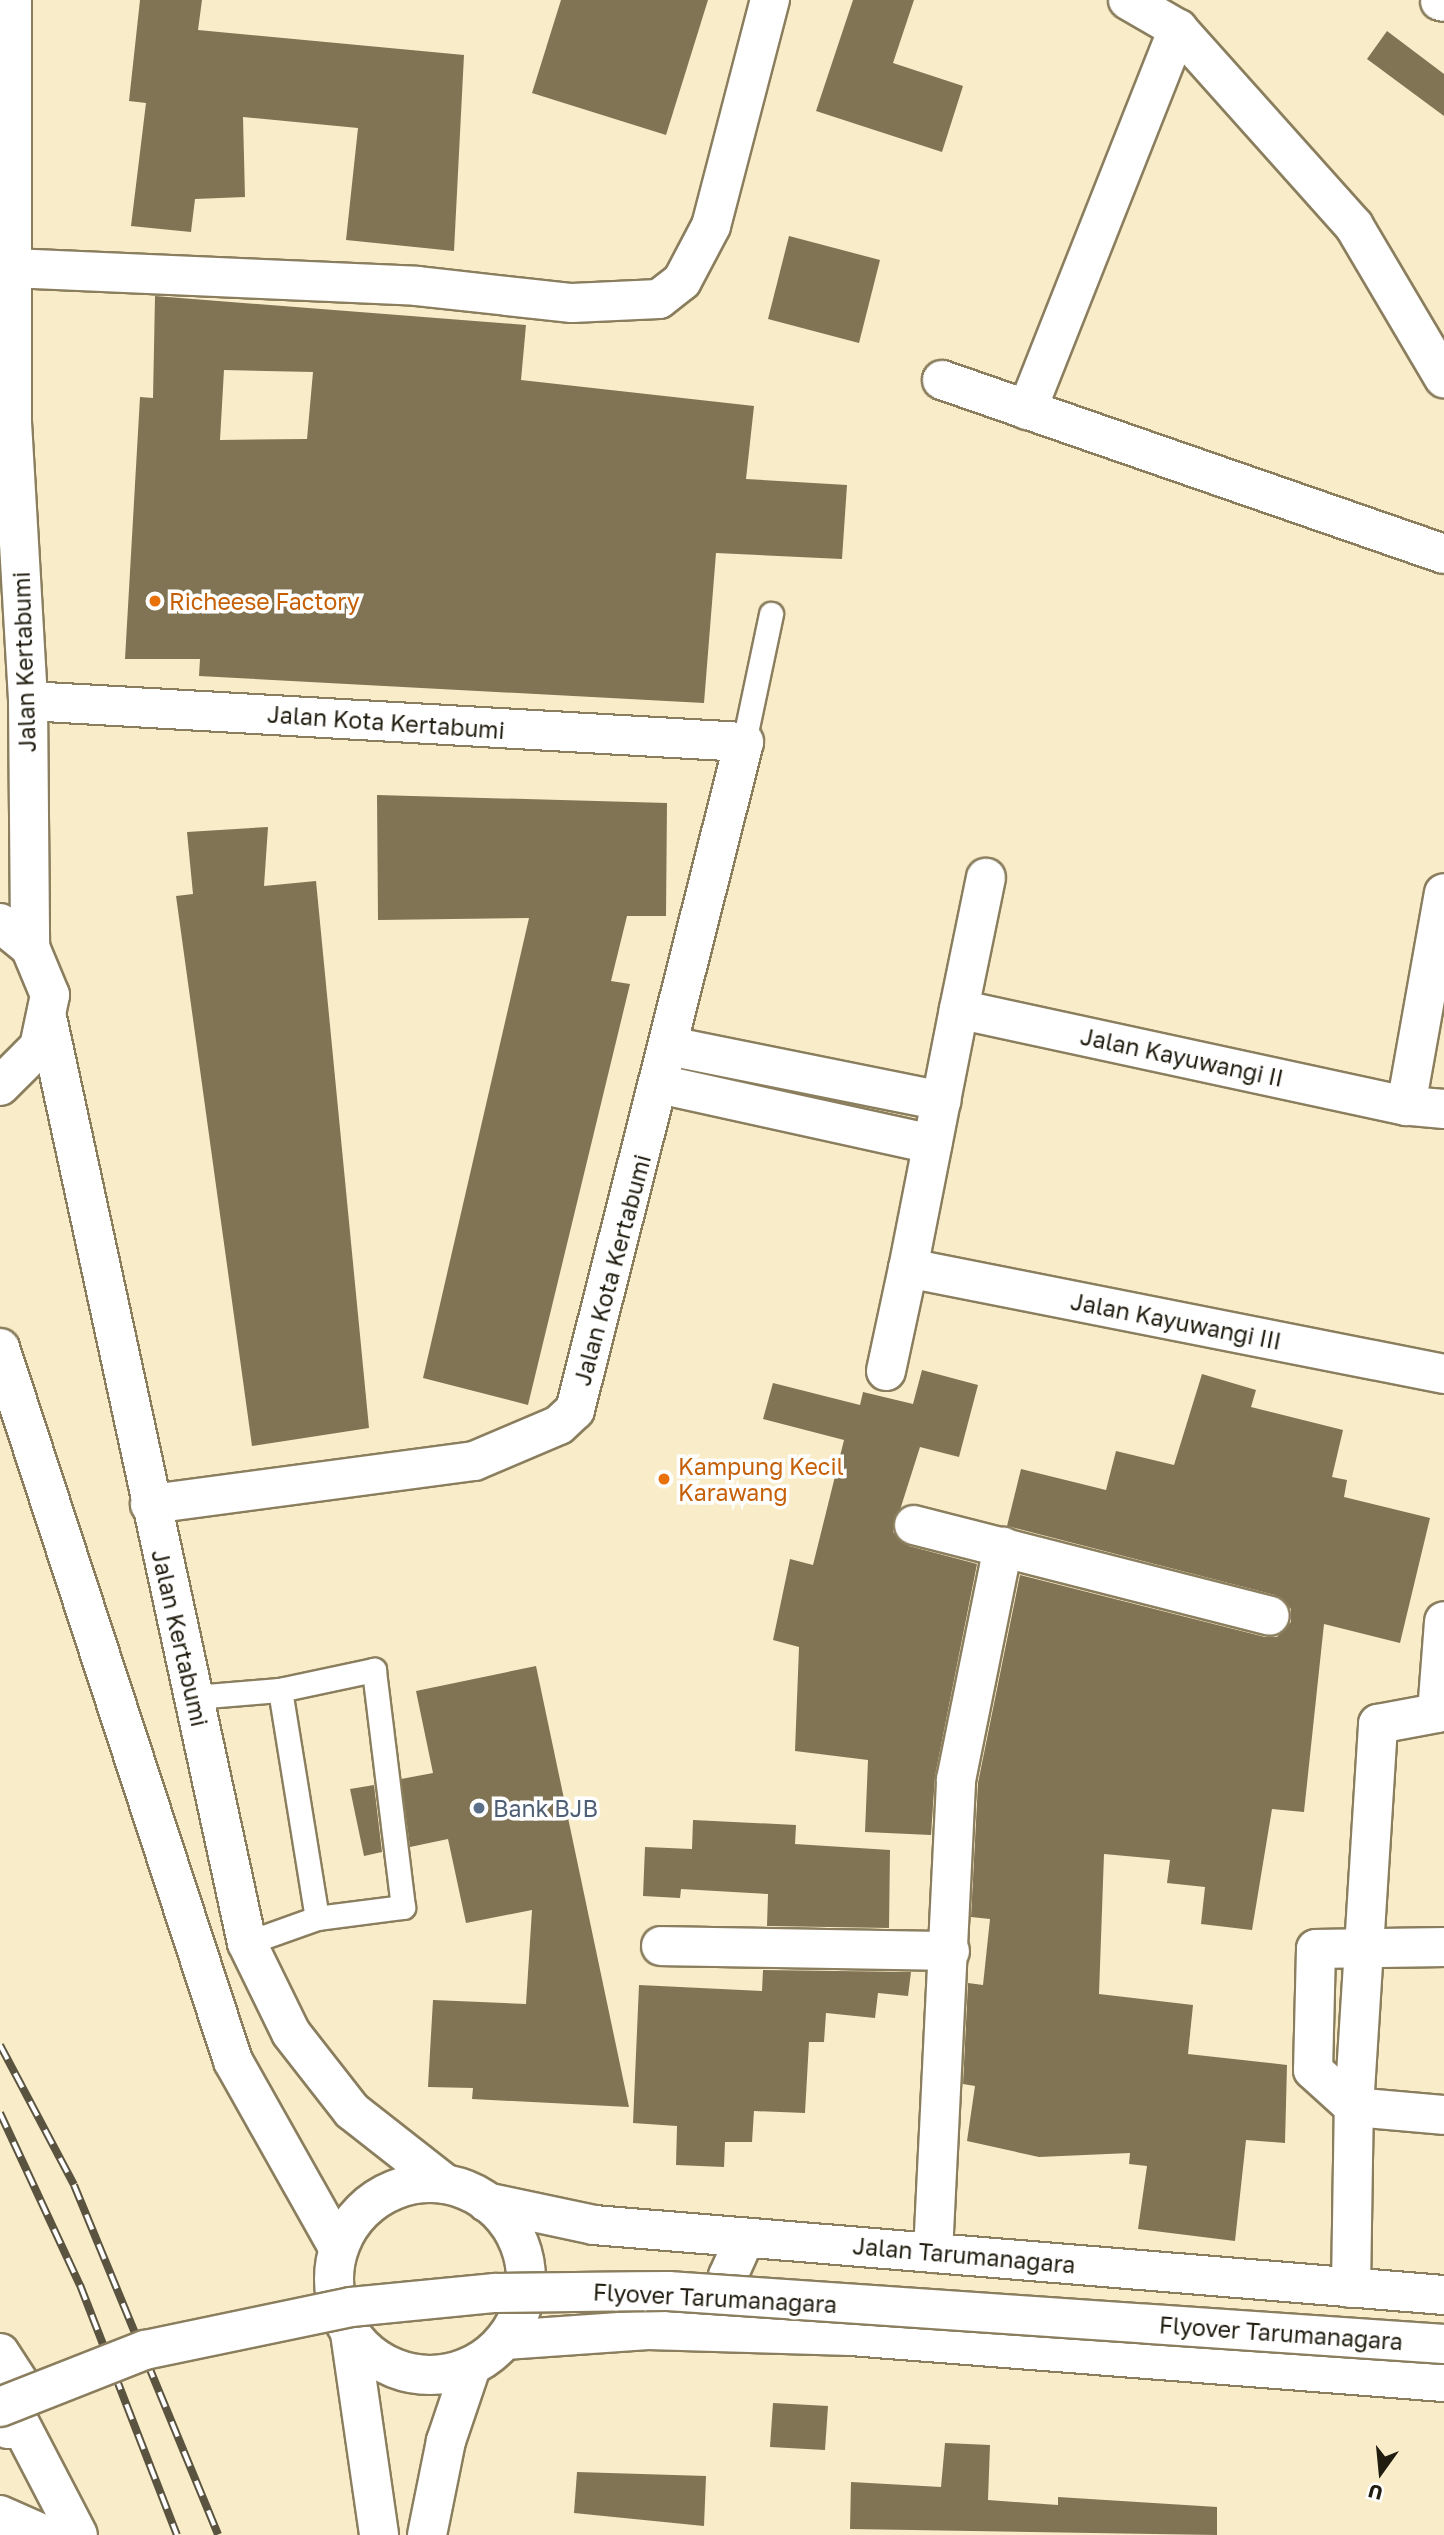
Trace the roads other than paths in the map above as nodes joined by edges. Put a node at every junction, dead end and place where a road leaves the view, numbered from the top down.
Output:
1 (12, 0) edge
2 (770, 0) edge
3 (1128, 0) edge
4 (1178, 29) junction
5 (11, 268) junction
6 (1444, 378) edge
7 (942, 380) dead end
8 (1027, 410) junction
9 (6, 422) edge
10 (1444, 554) edge
11 (771, 614) dead end
12 (28, 701) junction
13 (744, 743) junction
14 (986, 878) dead end
15 (1444, 893) edge
16 (0, 923) edge
17 (30, 947) junction
18 (958, 1009) junction
19 (48, 1022) junction
20 (669, 1046) junction
21 (659, 1084) junction
22 (0, 1086) edge
23 (941, 1101) junction
24 (1406, 1106) junction
25 (1444, 1109) edge
26 (933, 1144) junction
27 (908, 1268) junction
28 (0, 1348) edge
29 (886, 1371) dead end
30 (1444, 1374) edge
31 (150, 1504) junction
32 (914, 1525) dead end
33 (1003, 1547) junction
34 (1270, 1616) dead end
35 (1444, 1621) edge
36 (280, 1690) junction
37 (194, 1697) junction
38 (1441, 1713) edge
39 (317, 1918) junction
40 (247, 1943) junction
41 (1364, 1944) junction
42 (661, 1946) dead end
43 (1444, 1947) edge
44 (950, 1951) junction
45 (1354, 2108) junction
46 (1444, 2115) edge
47 (445, 2184) junction
48 (486, 2202) junction
49 (745, 2238) junction
50 (338, 2247) junction
51 (933, 2253) junction
52 (1351, 2288) junction
53 (1444, 2295) edge
54 (350, 2333) junction
55 (749, 2334) junction
56 (505, 2340) junction
57 (1444, 2344) edge
58 (0, 2353) edge
59 (471, 2367) junction
60 (1444, 2382) edge
61 (5, 2420) edge
62 (0, 2515) edge
63 (45, 2535) edge
64 (78, 2535) edge
65 (379, 2535) edge
66 (427, 2535) edge

1 - 5 street, Jalan Kertabumi
2 - 5 street
3 - 4 street
4 - 6 street
4 - 8 street
5 - 9 street, Jalan Kertabumi
7 - 8 street
8 - 10 street
9 - 12 street, Jalan Kertabumi
11 - 13 lane, Jalan Kota Kertabumi
12 - 13 street, Jalan Kota Kertabumi
12 - 17 street, Jalan Kertabumi
13 - 20 street, Jalan Kota Kertabumi
14 - 18 street
15 - 24 street
16 - 17 street
17 - 19 street, Jalan Kertabumi
18 - 23 street
18 - 24 street, Jalan Kayuwangi II
19 - 22 street
19 - 31 street, Jalan Kertabumi
20 - 21 street, Jalan Kota Kertabumi
20 - 23 street
21 - 26 street
21 - 31 street, Jalan Kota Kertabumi
23 - 26 street
24 - 25 street, Jalan Kayuwangi II
26 - 27 street
27 - 29 street
27 - 30 street, Jalan Kayuwangi III
28 - 50 street
31 - 37 street, Jalan Kertabumi
32 - 33 street
33 - 34 street
33 - 44 street
35 - 38 street
36 - 37 lane
36 - 39 lane
36 - 39 lane
37 - 40 street, Jalan Kertabumi
38 - 41 street
39 - 40 lane
40 - 47 street, Jalan Kertabumi
41 - 43 street
41 - 45 street
42 - 44 street
44 - 51 street
45 - 46 street
45 - 52 street
47 - 48 street
47 - 50 street
48 - 49 street, Jalan Tarumanagara
48 - 56 street
49 - 51 street, Jalan Tarumanagara
49 - 55 street
50 - 54 street
51 - 52 street, Jalan Tarumanagara
52 - 53 street, Jalan Tarumanagara
54 - 59 street
54 - 65 street
55 - 56 street
55 - 60 street
56 - 59 street
57 - 61 street, Flyover Tarumanagara, bridge
58 - 61 street
59 - 66 street
61 - 64 street
62 - 63 street

